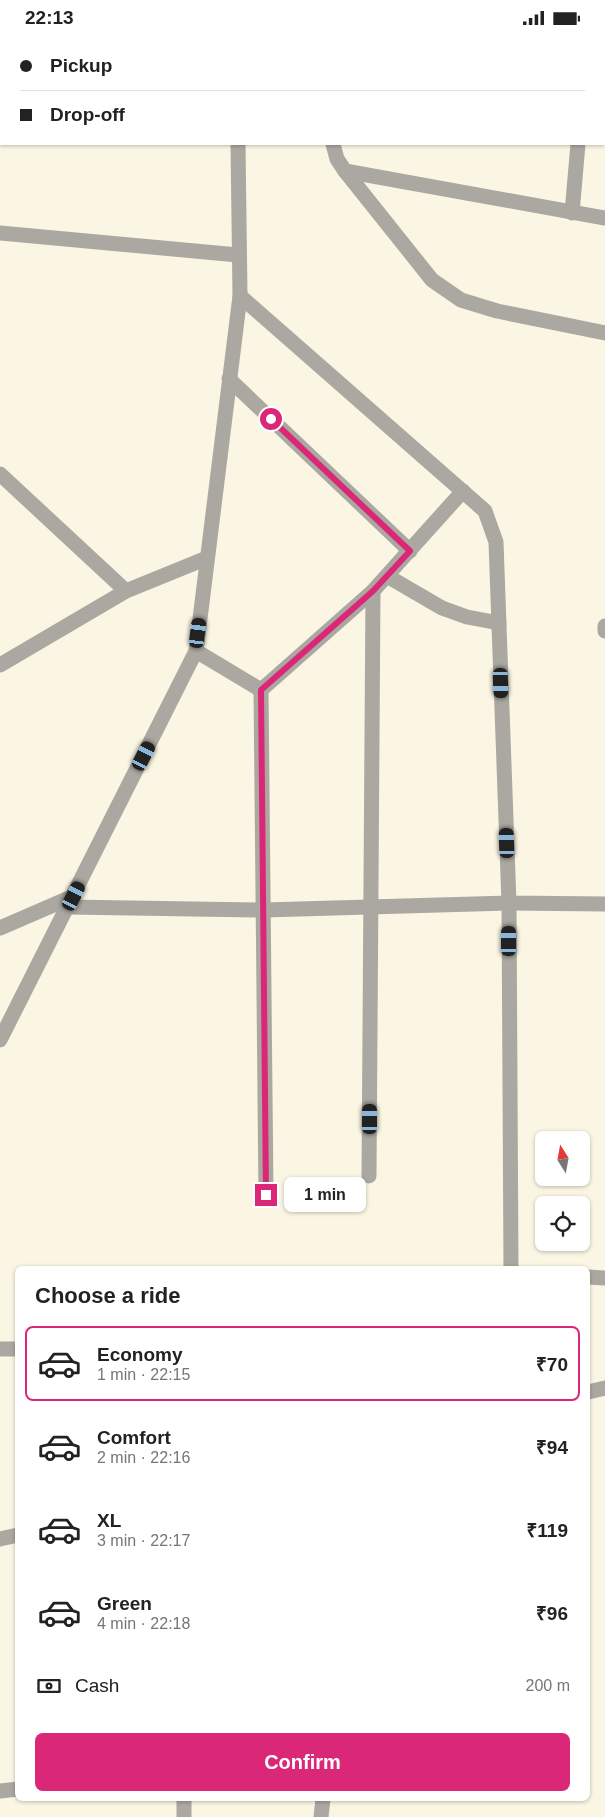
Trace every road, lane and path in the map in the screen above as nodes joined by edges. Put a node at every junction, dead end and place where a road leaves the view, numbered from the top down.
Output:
1 (238, 145) edge
2 (333, 145) edge
3 (578, 145) edge
4 (345, 171) junction
5 (572, 213) junction
6 (605, 218) edge
7 (0, 233) edge
8 (238, 255) junction
9 (240, 296) junction
10 (605, 333) edge
11 (229, 379) junction
12 (0, 474) edge
13 (463, 491) junction
14 (410, 551) junction
15 (207, 558) junction
16 (386, 575) junction
17 (126, 591) junction
18 (373, 591) junction
19 (499, 623) junction
20 (605, 626) edge
21 (605, 631) edge
22 (196, 651) junction
23 (0, 665) edge
24 (261, 690) junction
25 (71, 901) junction
26 (509, 903) junction
27 (605, 904) edge
28 (371, 907) junction
29 (264, 910) junction
30 (0, 928) edge
31 (0, 1040) edge
32 (369, 1177) dead end
33 (266, 1195) dead end
34 (511, 1266) edge
35 (590, 1277) edge
36 (605, 1278) edge
37 (0, 1349) edge
38 (15, 1349) edge
39 (605, 1388) edge
40 (590, 1392) edge
41 (15, 1536) edge
42 (0, 1539) edge
43 (15, 1789) edge
44 (0, 1791) edge
45 (184, 1801) edge
46 (323, 1801) edge
47 (184, 1817) edge
48 (321, 1817) edge

1 - 8 street
2 - 4 street
3 - 5 street
4 - 5 street
4 - 10 street
5 - 6 street
7 - 8 street
8 - 9 street
9 - 11 street
9 - 13 street
11 - 14 street
11 - 15 street
12 - 17 street
13 - 14 street
13 - 19 street
14 - 16 street
15 - 17 street
15 - 22 street
16 - 18 street
16 - 19 street
17 - 23 street
18 - 24 street
18 - 28 street
19 - 26 street
20 - 21 street
22 - 24 street
22 - 25 street
24 - 29 street
25 - 29 street
25 - 30 street
25 - 31 street
26 - 27 street
26 - 28 street
26 - 34 street
28 - 29 street
28 - 32 street
29 - 33 street
35 - 36 street
37 - 38 street
39 - 40 street
41 - 42 street
43 - 44 street
45 - 47 street
46 - 48 street

